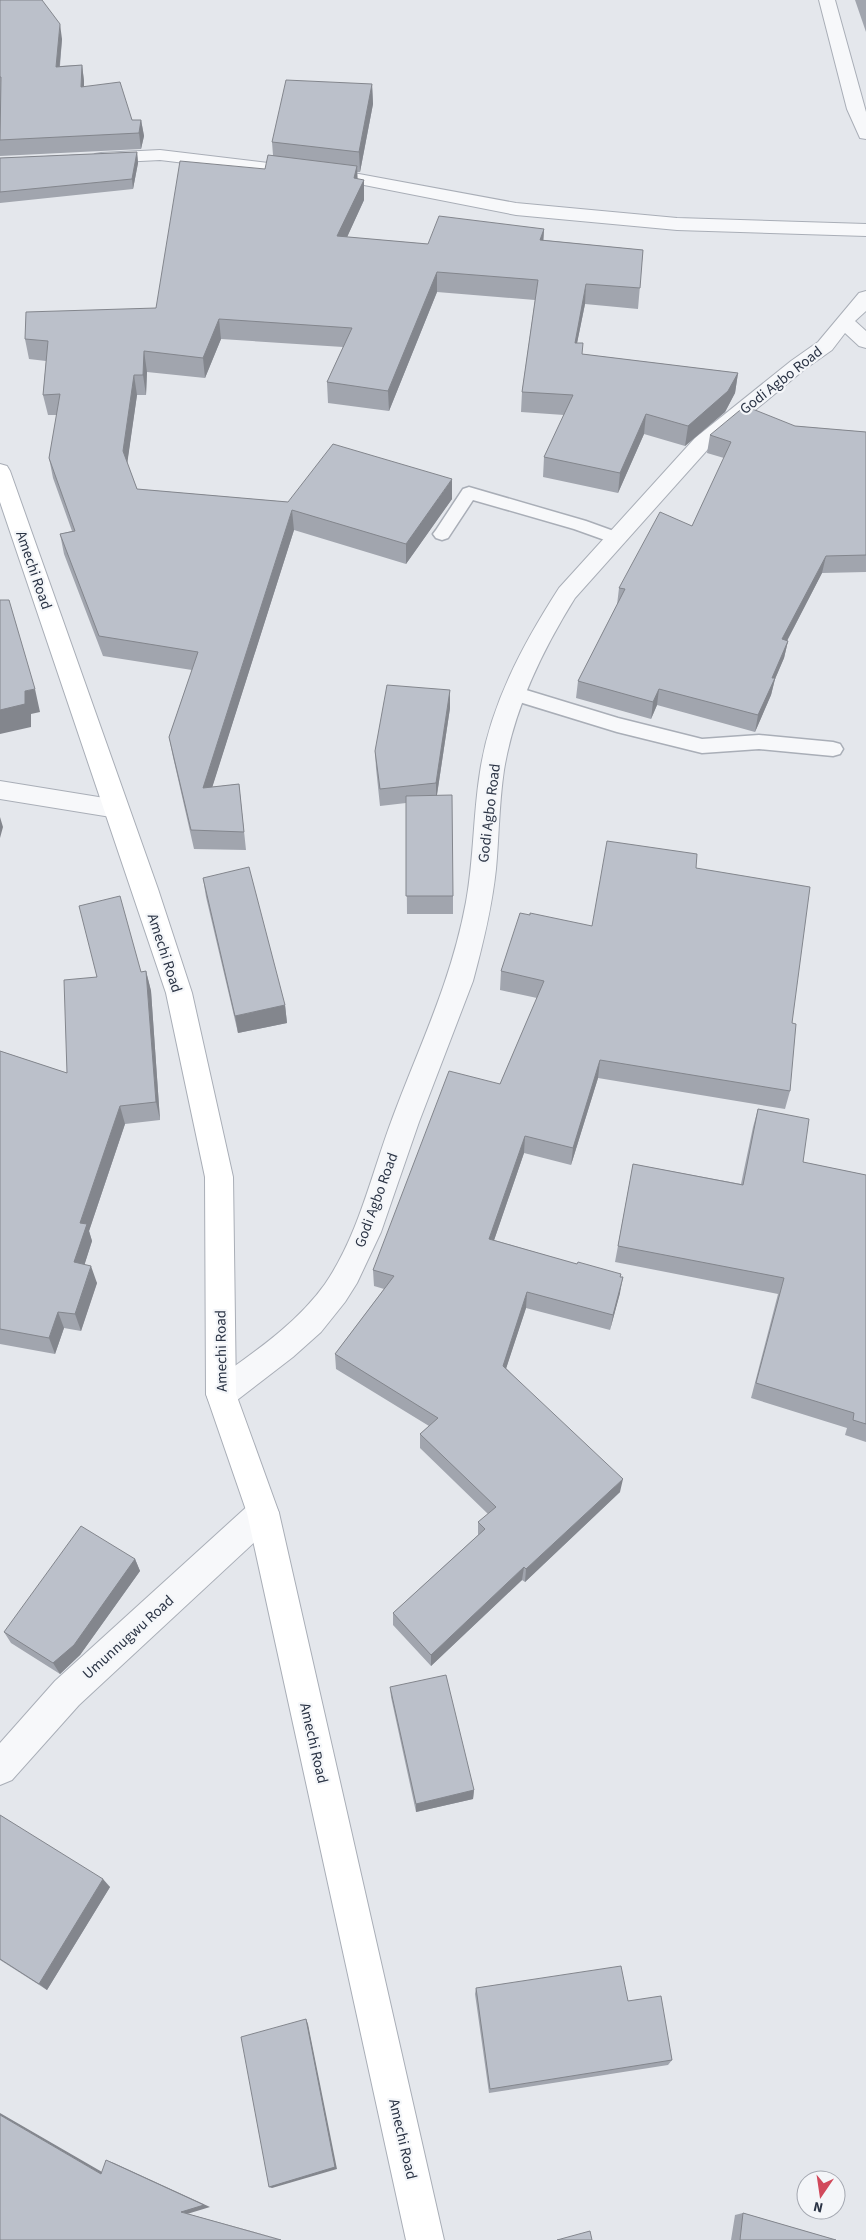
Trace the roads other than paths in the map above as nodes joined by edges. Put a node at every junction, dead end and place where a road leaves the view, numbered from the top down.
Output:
1 (826, 0) edge
2 (866, 134) edge
3 (85, 159) edge
4 (866, 230) edge
5 (866, 297) edge
6 (844, 321) junction
7 (866, 342) edge
8 (0, 472) edge
9 (442, 534) dead end
10 (616, 538) junction
11 (513, 693) junction
12 (833, 750) dead end
13 (0, 790) edge
14 (117, 809) junction
15 (221, 1394) junction
16 (263, 1513) junction
17 (0, 1768) edge
18 (425, 2240) edge

1 - 2 street
3 - 4 street
5 - 6 street, Godi Agbo Road
6 - 7 street
6 - 10 street, Godi Agbo Road
8 - 14 main road, Amechi Road
9 - 10 lane
10 - 11 street, Godi Agbo Road
11 - 12 lane
11 - 15 street, Godi Agbo Road
13 - 14 street
14 - 15 main road, Amechi Road
15 - 16 main road, Amechi Road
16 - 17 street, Umunnugwu Road
16 - 18 main road, Amechi Road

